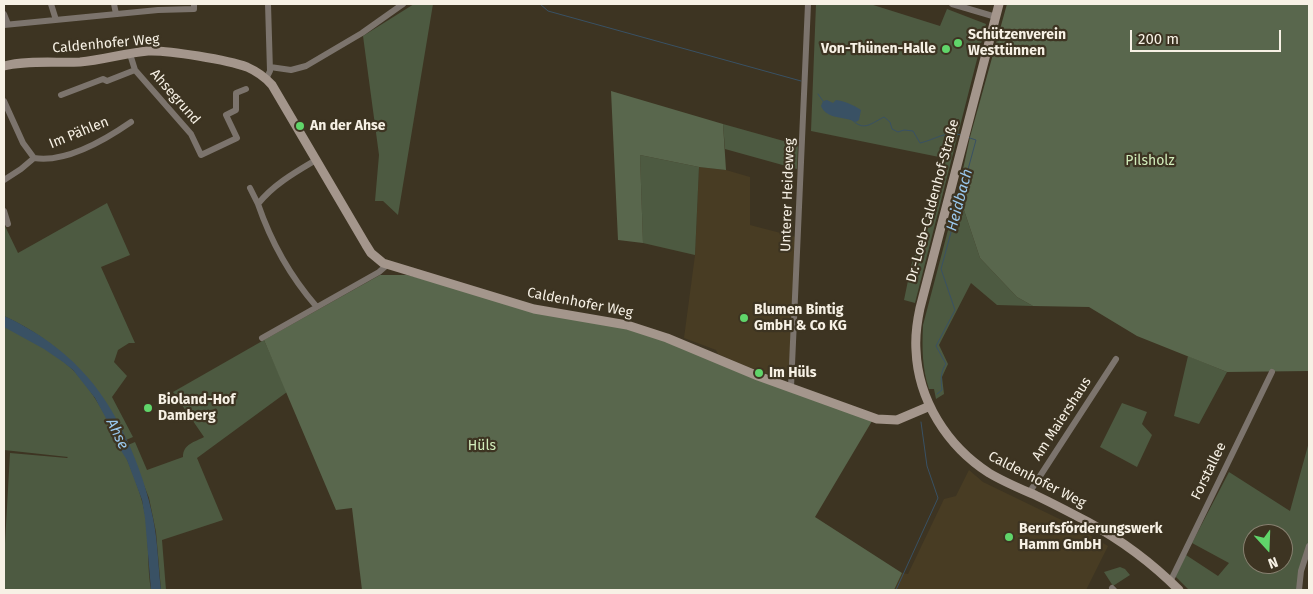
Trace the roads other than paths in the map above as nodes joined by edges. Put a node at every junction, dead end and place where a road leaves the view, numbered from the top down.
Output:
1 (51, 4) edge
2 (114, 4) edge
3 (268, 4) edge
4 (403, 4) edge
5 (808, 4) edge
6 (952, 4) edge
7 (999, 4) edge
8 (158, 7) edge
9 (194, 7) edge
10 (4, 14) edge
11 (116, 14) junction
12 (996, 17) junction
13 (56, 20) junction
14 (6, 24) edge
15 (130, 54) junction
16 (4, 66) edge
17 (270, 67) junction
18 (135, 70) junction
19 (266, 79) junction
20 (246, 89) dead end
21 (62, 95) dead end
22 (4, 101) edge
23 (131, 122) dead end
24 (34, 158) junction
25 (316, 160) junction
26 (4, 180) edge
27 (250, 188) dead end
28 (258, 204) junction
29 (4, 211) edge
30 (8, 224) dead end
31 (387, 265) junction
32 (316, 306) junction
33 (262, 338) dead end
34 (1116, 359) dead end
35 (1272, 372) dead end
36 (791, 387) junction
37 (930, 406) junction
38 (1029, 493) junction
39 (1309, 546) edge
40 (1170, 582) junction
41 (1179, 590) edge
42 (1299, 590) edge

1 - 13 street
2 - 11 street
3 - 17 street
4 - 17 street
5 - 36 street, Unterer Heideweg
6 - 12 street
7 - 12 main road, Dr.-Loeb-Caldenhof-Straße
8 - 9 street
8 - 11 street
10 - 14 street
11 - 13 street
12 - 37 main road, Dr.-Loeb-Caldenhof-Straße
13 - 14 street
15 - 16 main road, Caldenhofer Weg
15 - 18 street, Ahsegrund
15 - 19 main road, Caldenhofer Weg
17 - 19 street
18 - 20 street, Ahsegrund
18 - 21 street, Ahsegrund
19 - 25 main road, Caldenhofer Weg
22 - 24 street, Im Pählen
23 - 24 street, Im Pählen
24 - 26 street, Im Pählen
25 - 28 street
25 - 31 main road, Caldenhofer Weg
27 - 28 street
28 - 32 street
29 - 30 street
31 - 32 street
31 - 36 main road, Caldenhofer Weg
32 - 33 street
34 - 38 street, Am Maiershaus
35 - 40 street, Forstallee
36 - 37 main road, Caldenhofer Weg
37 - 38 main road, Caldenhofer Weg
38 - 40 main road, Caldenhofer Weg
39 - 42 street
40 - 41 main road, Caldenhofer Weg

